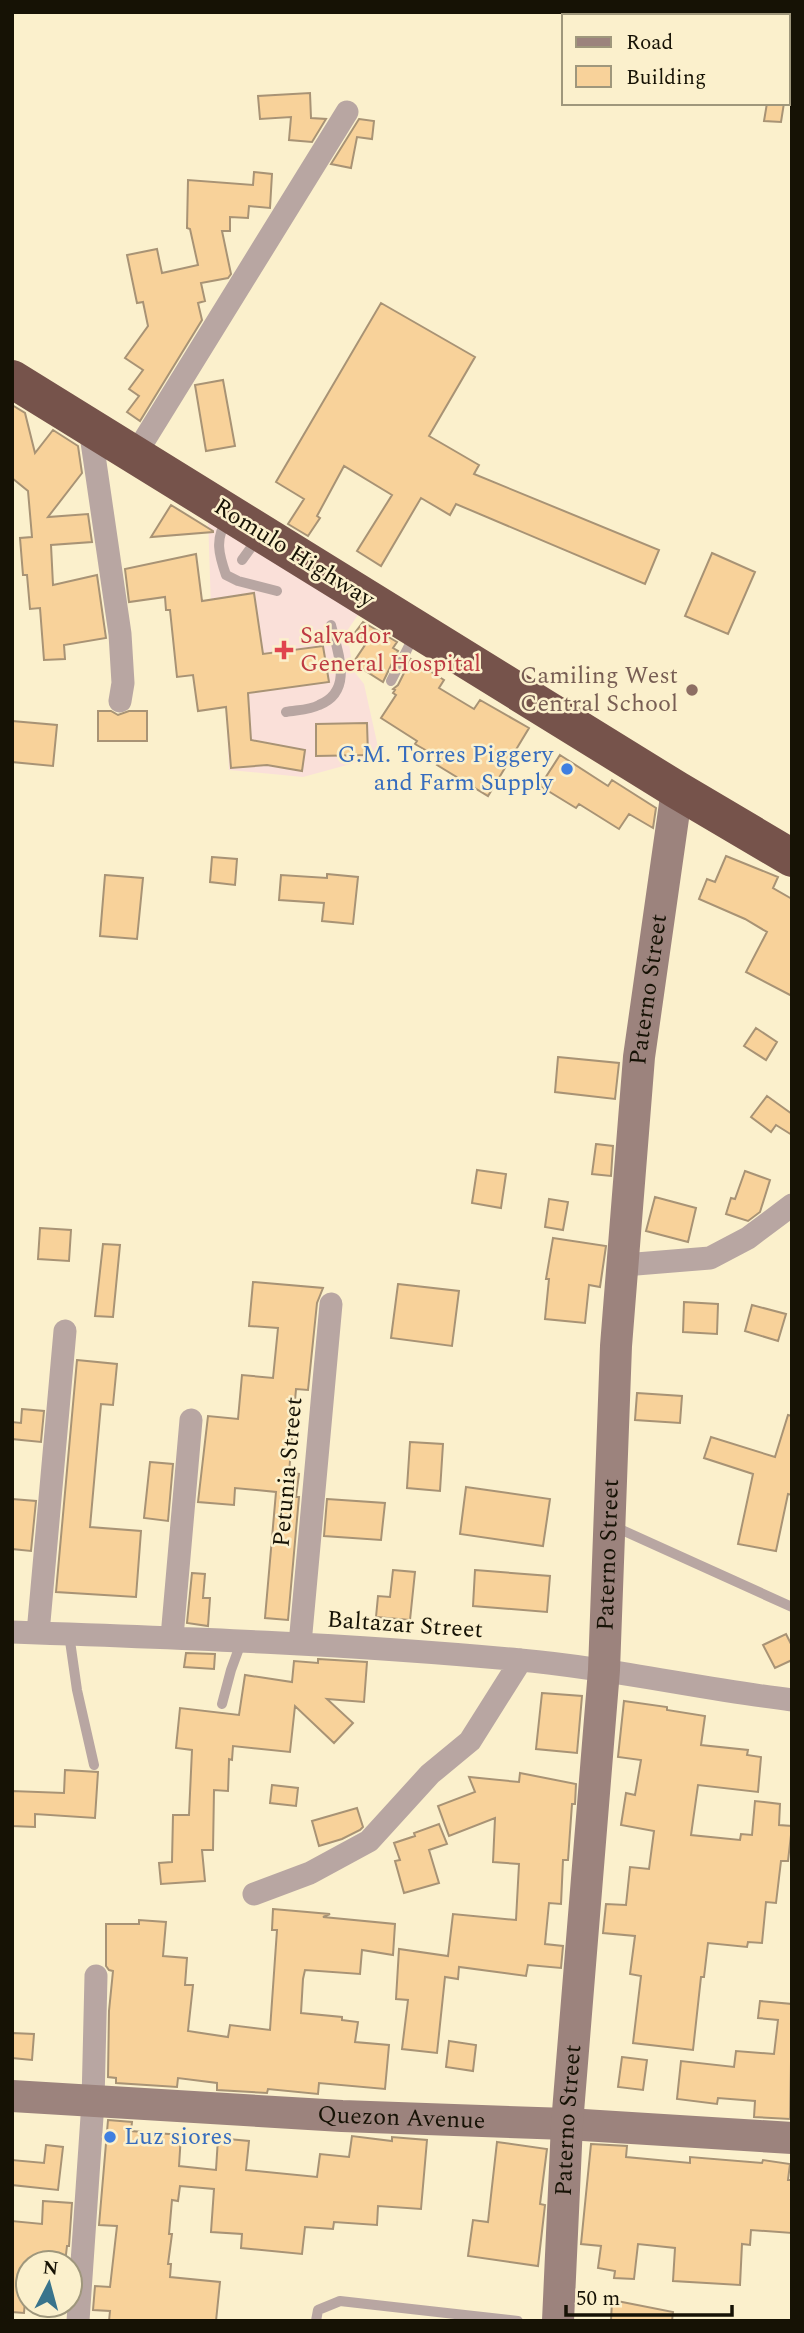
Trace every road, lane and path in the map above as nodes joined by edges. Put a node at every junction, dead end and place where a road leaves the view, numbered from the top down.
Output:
1 (347, 112) dead end
2 (12, 379) edge
3 (90, 428) junction
4 (135, 455) junction
5 (245, 536) junction
6 (277, 591) dead end
7 (331, 625) dead end
8 (417, 629) junction
9 (391, 681) dead end
10 (120, 702) dead end
11 (286, 712) dead end
12 (677, 790) junction
13 (792, 858) edge
14 (792, 1205) edge
15 (624, 1265) junction
16 (331, 1304) dead end
17 (65, 1331) dead end
18 (191, 1420) dead end
19 (609, 1524) junction
20 (792, 1607) edge
21 (12, 1632) edge
22 (38, 1633) junction
23 (69, 1634) junction
24 (172, 1637) junction
25 (242, 1640) junction
26 (300, 1644) junction
27 (521, 1660) junction
28 (604, 1670) junction
29 (792, 1700) edge
30 (222, 1704) dead end
31 (94, 1765) dead end
32 (254, 1894) dead end
33 (96, 1976) dead end
34 (12, 2096) edge
35 (93, 2102) junction
36 (567, 2124) junction
37 (792, 2138) edge
38 (78, 2321) edge
39 (316, 2321) edge
40 (518, 2321) edge
41 (558, 2321) edge

1 - 4 street
2 - 3 highway, Romulo Highway
3 - 4 highway, Romulo Highway
3 - 10 street
4 - 5 highway, Romulo Highway
5 - 6 lane
5 - 8 highway, Romulo Highway
7 - 11 lane
8 - 9 lane
8 - 12 highway, Romulo Highway
12 - 13 highway, Romulo Highway
12 - 15 street, Paterno Street
14 - 15 street
15 - 19 street, Paterno Street
16 - 26 street, Petunia Street
17 - 22 street
18 - 24 street
19 - 20 lane
19 - 28 street, Paterno Street
21 - 22 street, Baltazar Street
22 - 23 street, Baltazar Street
23 - 24 street, Baltazar Street
23 - 31 lane
24 - 25 street, Baltazar Street
25 - 26 street, Baltazar Street
25 - 30 lane
26 - 27 street, Baltazar Street
27 - 28 street, Baltazar Street
27 - 32 street
28 - 29 street, Baltazar Street
28 - 36 street, Paterno Street
33 - 35 street
34 - 35 street, Quezon Avenue
35 - 36 street, Quezon Avenue
35 - 38 street
36 - 37 street, Quezon Avenue
36 - 41 street, Paterno Street
39 - 40 lane

